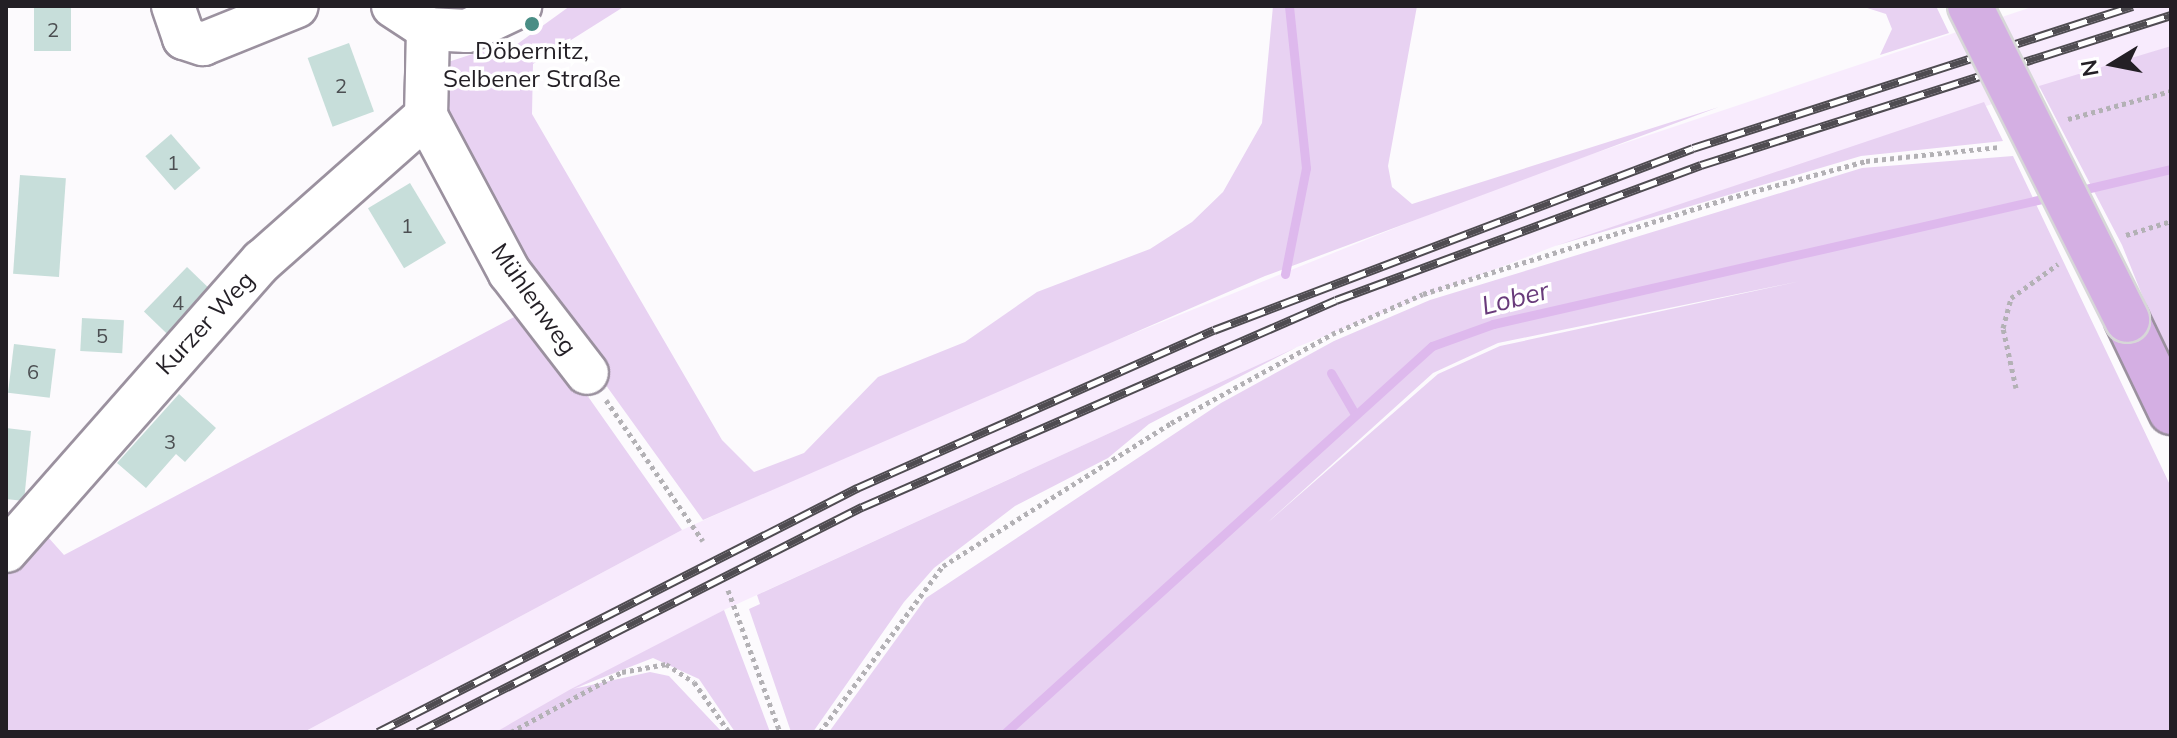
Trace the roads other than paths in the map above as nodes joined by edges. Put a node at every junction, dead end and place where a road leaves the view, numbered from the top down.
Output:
1 (173, 6) edge
2 (297, 6) edge
3 (393, 6) edge
4 (520, 6) edge
5 (1970, 6) edge
6 (428, 29) junction
7 (426, 116) junction
8 (587, 373) road end
9 (2171, 412) edge
10 (6, 551) edge

1 - 2 street
3 - 6 street
4 - 6 street
5 - 9 main road, bridge
6 - 7 street, Mühlenweg
7 - 8 street, Mühlenweg
7 - 10 street, Kurzer Weg

